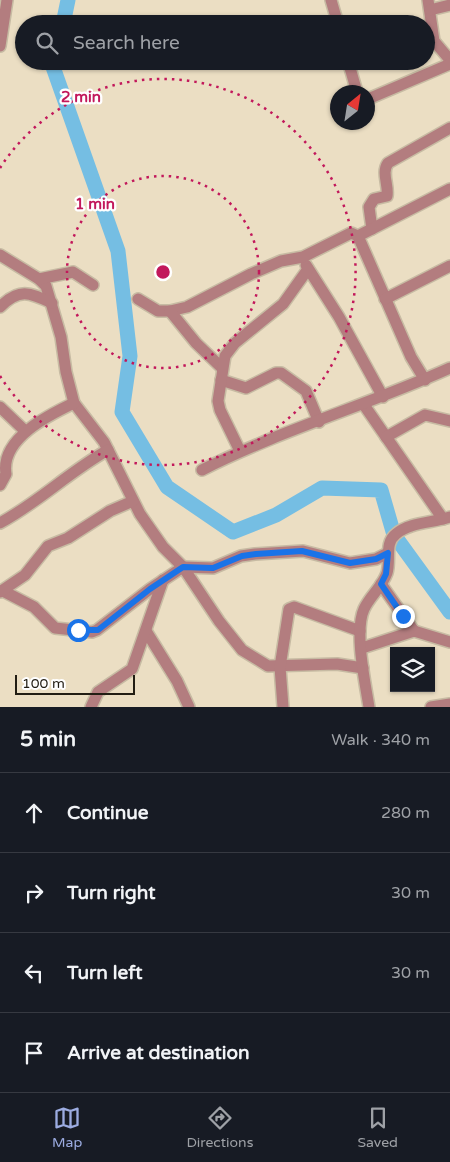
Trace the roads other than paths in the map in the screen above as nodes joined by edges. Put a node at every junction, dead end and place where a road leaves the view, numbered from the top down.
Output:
1 (330, 0) edge
2 (429, 5) edge
3 (450, 5) edge
4 (4, 7) edge
5 (335, 15) edge
6 (435, 42) edge
7 (0, 46) edge
8 (450, 62) edge
9 (435, 69) edge
10 (351, 70) edge
11 (432, 70) edge
12 (355, 85) edge
13 (375, 96) edge
14 (450, 128) edge
15 (450, 190) edge
16 (372, 229) junction
17 (358, 236) junction
18 (0, 255) edge
19 (303, 258) junction
20 (450, 266) edge
21 (308, 270) junction
22 (39, 279) junction
23 (93, 284) dead end
24 (138, 299) dead end
25 (385, 299) junction
26 (52, 302) junction
27 (0, 307) edge
28 (170, 311) junction
29 (222, 368) junction
30 (450, 368) edge
31 (221, 380) junction
32 (425, 380) junction
33 (383, 397) junction
34 (74, 403) junction
35 (364, 405) junction
36 (0, 407) edge
37 (450, 421) edge
38 (319, 422) junction
39 (22, 428) junction
40 (386, 437) junction
41 (108, 450) junction
42 (240, 451) junction
43 (202, 470) dead end
44 (0, 486) edge
45 (133, 500) junction
46 (448, 519) edge
47 (0, 523) edge
48 (388, 553) junction
49 (183, 567) junction
50 (163, 580) junction
51 (381, 584) junction
52 (1, 591) edge
53 (146, 631) junction
54 (360, 631) junction
55 (414, 631) junction
56 (450, 642) edge
57 (362, 648) junction
58 (280, 667) junction
59 (363, 668) junction
60 (450, 704) edge
61 (91, 707) edge
62 (189, 707) edge
63 (283, 707) edge
64 (369, 707) edge
65 (431, 707) edge

1 - 5 street
2 - 3 street
4 - 7 street
6 - 8 street
8 - 9 street
10 - 12 street
11 - 13 street
14 - 16 street
15 - 16 street
16 - 17 street
17 - 19 street
17 - 25 street
18 - 22 street
19 - 21 street
19 - 28 street
20 - 25 street
21 - 29 street
21 - 33 street
22 - 23 street
22 - 26 street
24 - 28 street
25 - 32 street
26 - 27 street
26 - 34 street
28 - 29 street
29 - 31 street
30 - 32 street
31 - 38 street
31 - 42 street
32 - 33 street
33 - 35 street
34 - 39 street
34 - 41 street
35 - 38 street
35 - 40 street
36 - 39 street
37 - 40 street
38 - 42 street
39 - 44 street
40 - 46 street
41 - 45 street
41 - 47 street
42 - 43 street
45 - 49 street
45 - 52 street
46 - 48 street
48 - 49 street
48 - 51 street
49 - 50 street
49 - 58 street
50 - 52 street
50 - 53 street
51 - 54 street
51 - 55 street
53 - 61 street
53 - 62 street
54 - 57 street
54 - 58 street
55 - 56 street
55 - 57 street
57 - 59 street
58 - 59 street
58 - 63 street
59 - 64 street
60 - 65 street

